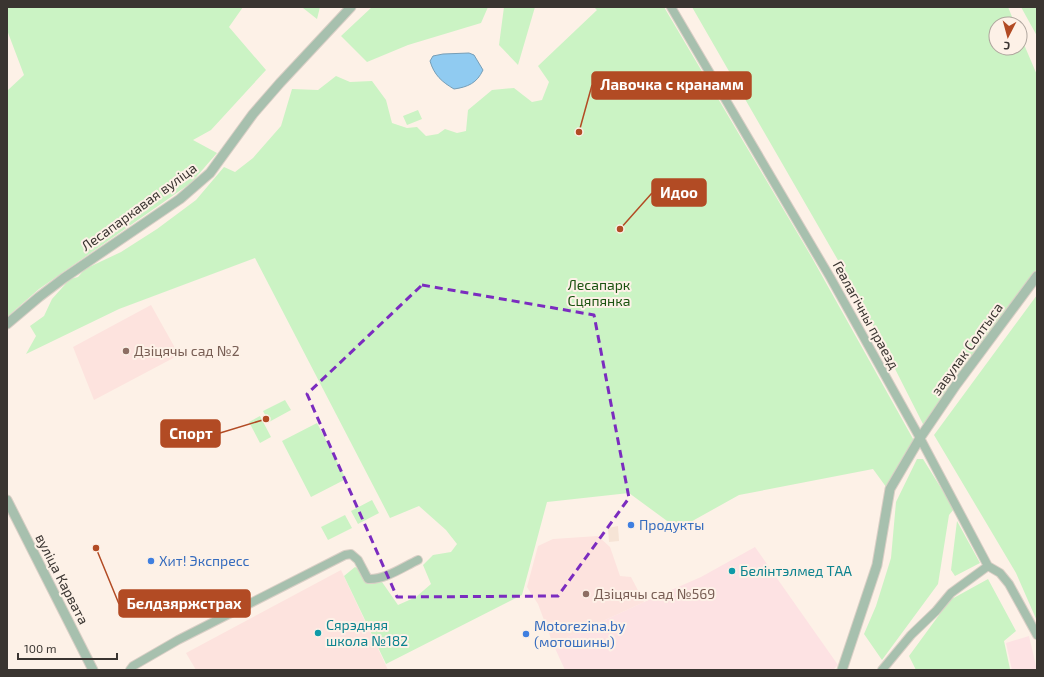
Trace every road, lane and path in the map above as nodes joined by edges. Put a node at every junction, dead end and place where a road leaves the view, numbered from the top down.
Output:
1 (351, 7) edge
2 (671, 7) edge
3 (1037, 276) edge
4 (7, 324) edge
5 (920, 438) junction
6 (7, 500) edge
7 (418, 560) dead end
8 (988, 566) junction
9 (1037, 635) edge
10 (93, 670) edge
11 (130, 670) edge
12 (842, 670) edge
13 (882, 670) edge

1 - 4 street, Лесапаркавая вуліца
2 - 5 street, Геалагічны праезд
3 - 5 street, завулак Солтыса
5 - 8 street, Геалагічны праезд
5 - 12 street, завулак Солтыса
6 - 10 street, вуліца Карвата
7 - 11 street
8 - 9 street, Геалагічны праезд
8 - 13 street

